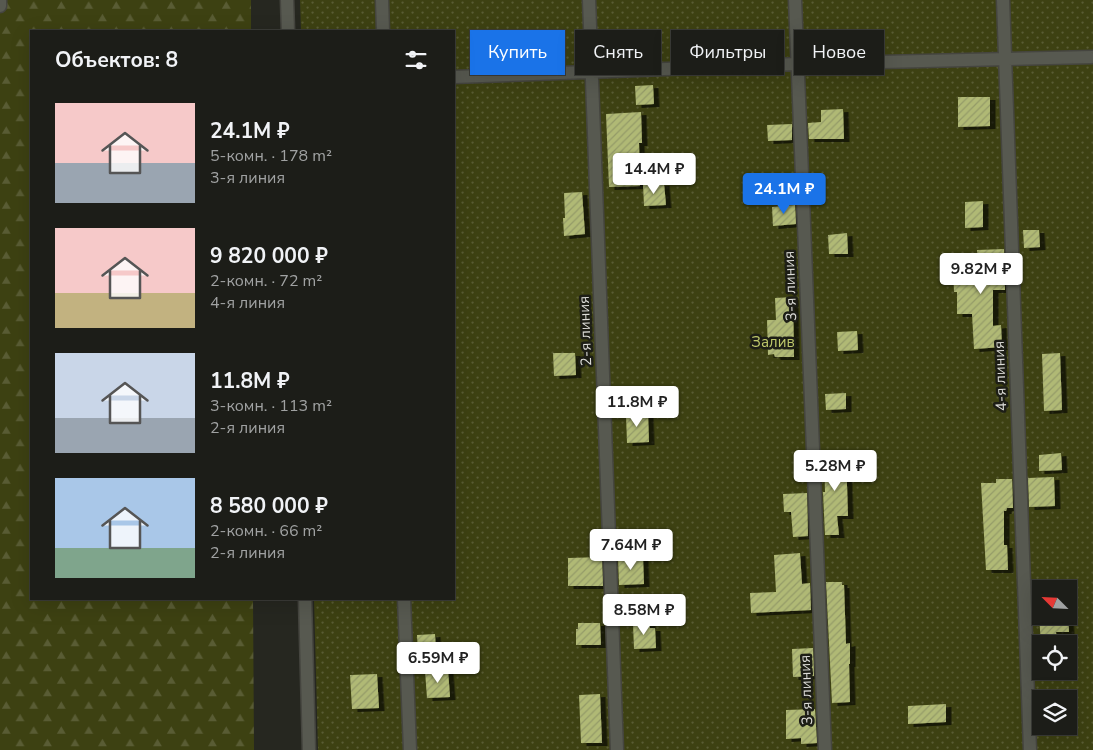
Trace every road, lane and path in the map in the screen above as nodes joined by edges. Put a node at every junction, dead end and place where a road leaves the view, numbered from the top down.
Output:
1 (0, 0) edge
2 (287, 0) edge
3 (382, 0) edge
4 (588, 0) edge
5 (795, 0) edge
6 (1003, 0) edge
7 (0, 6) edge
8 (288, 30) edge
9 (383, 30) edge
10 (589, 30) edge
11 (796, 30) edge
12 (1093, 57) edge
13 (1005, 59) junction
14 (884, 62) edge
15 (794, 64) edge
16 (661, 69) edge
17 (575, 72) edge
18 (591, 75) edge
19 (798, 75) edge
20 (455, 77) edge
21 (305, 600) edge
22 (404, 600) edge
23 (309, 750) edge
24 (410, 750) edge
25 (617, 750) edge
26 (825, 750) edge
27 (1030, 750) edge

1 - 7 street
2 - 8 street
3 - 9 street
4 - 10 street, 2-я линия
5 - 11 street, 3-я линия
6 - 13 street, 4-я линия
12 - 13 street
13 - 14 street
13 - 27 street, 4-я линия
15 - 16 street
17 - 20 street
18 - 25 street, 2-я линия
19 - 26 street, 3-я линия
21 - 23 street
22 - 24 street

